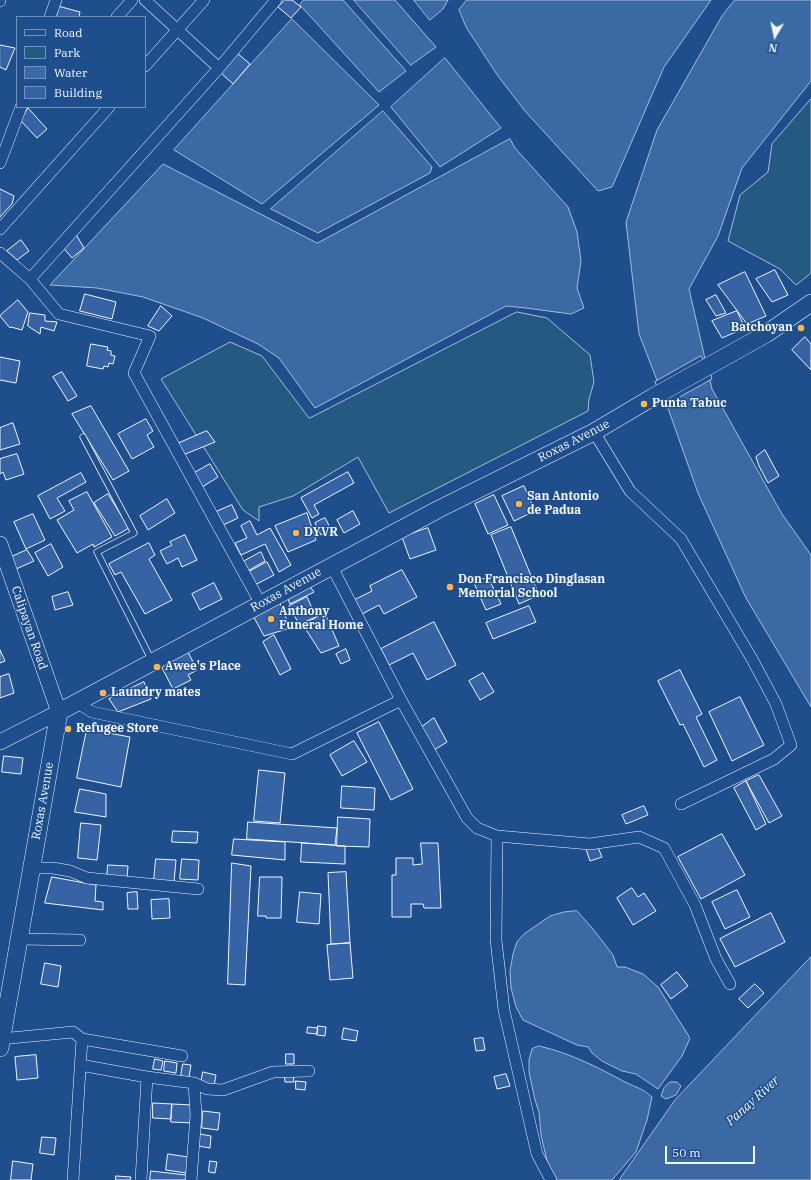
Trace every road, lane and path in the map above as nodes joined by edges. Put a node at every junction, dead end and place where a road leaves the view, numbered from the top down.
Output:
1 (56, 0) edge
2 (132, 0) edge
3 (145, 0) edge
4 (204, 0) edge
5 (276, 0) edge
6 (50, 16) edge
7 (118, 16) edge
8 (177, 29) junction
9 (146, 65) edge
10 (219, 68) junction
11 (21, 108) edge
12 (108, 108) edge
13 (0, 163) edge
14 (0, 230) edge
15 (0, 252) edge
16 (30, 279) junction
17 (811, 303) edge
18 (594, 432) junction
19 (83, 437) dead end
20 (0, 544) edge
21 (331, 565) junction
22 (261, 604) junction
23 (152, 662) junction
24 (401, 700) junction
25 (76, 702) junction
26 (59, 712) junction
27 (0, 742) edge
28 (681, 804) dead end
29 (497, 836) junction
30 (31, 868) junction
31 (198, 889) dead end
32 (19, 938) junction
33 (80, 940) dead end
34 (730, 984) dead end
35 (82, 1039) junction
36 (0, 1042) edge
37 (182, 1056) dead end
38 (80, 1065) junction
39 (309, 1071) dead end
40 (147, 1077) junction
41 (194, 1083) junction
42 (73, 1180) edge
43 (141, 1180) edge
44 (191, 1180) edge
45 (551, 1180) edge

1 - 6 street
2 - 7 street
3 - 8 street
4 - 8 street
5 - 10 street
8 - 9 street
8 - 10 street
10 - 16 street
11 - 13 street
12 - 14 street
15 - 16 street
16 - 22 street
17 - 18 main road, Roxas Avenue
18 - 21 main road, Roxas Avenue
18 - 28 street
19 - 23 lane
20 - 26 main road, Calipayan Road
21 - 22 main road, Roxas Avenue
21 - 24 street
22 - 23 main road, Roxas Avenue
23 - 25 main road, Roxas Avenue
24 - 25 street
24 - 29 street
25 - 26 main road, Roxas Avenue
26 - 27 main road
26 - 30 main road, Roxas Avenue
29 - 34 street
29 - 45 street
30 - 31 street
30 - 32 main road, Roxas Avenue
32 - 33 street
32 - 36 main road, Roxas Avenue
35 - 36 street
35 - 37 street
35 - 38 street
38 - 40 street
38 - 42 street
39 - 41 street
40 - 41 street
40 - 43 street
41 - 44 street

